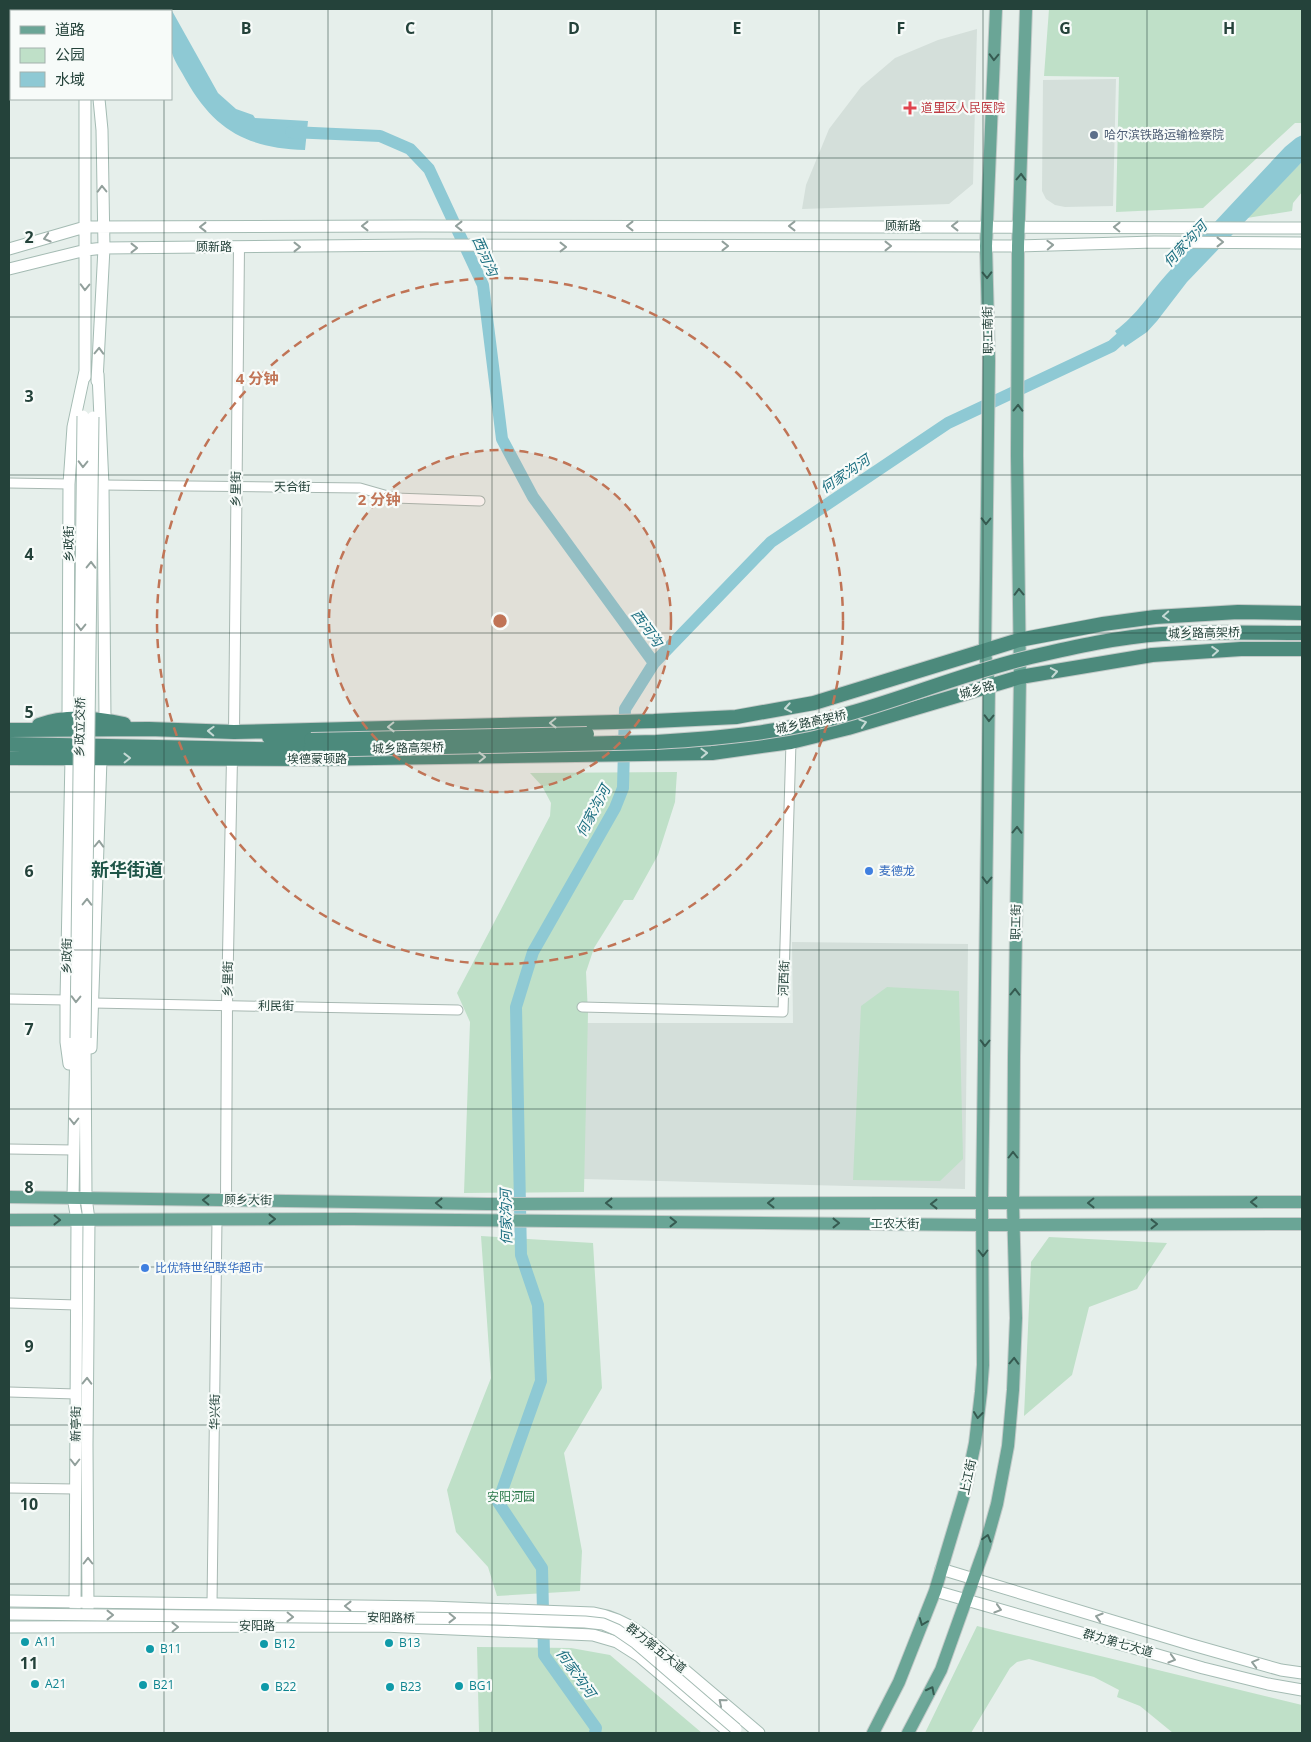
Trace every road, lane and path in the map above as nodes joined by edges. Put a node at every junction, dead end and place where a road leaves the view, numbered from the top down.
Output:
1 (996, 9) edge
2 (1026, 9) edge
3 (79, 100) edge
4 (85, 100) edge
5 (99, 100) edge
6 (104, 100) edge
7 (102, 130) junction
8 (86, 132) junction
9 (987, 226) junction
10 (1019, 226) junction
11 (85, 227) junction
12 (103, 227) junction
13 (1302, 228) edge
14 (1302, 243) edge
15 (986, 246) junction
16 (1018, 246) junction
17 (239, 247) junction
18 (104, 248) junction
19 (9, 249) edge
20 (86, 250) junction
21 (9, 269) edge
22 (85, 371) junction
23 (98, 374) junction
24 (88, 416) junction
25 (9, 483) edge
26 (69, 484) junction
27 (103, 485) junction
28 (236, 487) junction
29 (480, 502) dead end
30 (1302, 613) edge
31 (1302, 626) edge
32 (1302, 633) edge
33 (1019, 640) junction
34 (1302, 650) edge
35 (985, 652) junction
36 (1020, 677) junction
37 (989, 686) junction
38 (68, 719) junction
39 (105, 720) junction
40 (150, 729) junction
41 (9, 730) edge
42 (23, 731) junction
43 (234, 732) junction
44 (792, 742) junction
45 (9, 744) edge
46 (310, 745) junction
47 (9, 749) edge
48 (71, 752) junction
49 (235, 753) junction
50 (655, 754) joint
51 (9, 758) edge
52 (101, 758) junction
53 (9, 999) edge
54 (66, 1000) junction
55 (93, 1003) junction
56 (227, 1004) junction
57 (582, 1007) dead end
58 (458, 1010) dead end
59 (80, 1038) junction
60 (85, 1084) junction
61 (74, 1094) junction
62 (9, 1149) edge
63 (73, 1150) junction
64 (9, 1197) edge
65 (80, 1197) junction
66 (226, 1200) junction
67 (1302, 1202) edge
68 (488, 1204) joint
69 (982, 1204) junction
70 (1013, 1204) junction
71 (9, 1220) edge
72 (83, 1220) junction
73 (217, 1220) junction
74 (487, 1221) joint
75 (1302, 1224) edge
76 (982, 1225) junction
77 (1013, 1225) junction
78 (9, 1304) edge
79 (77, 1305) junction
80 (9, 1392) edge
81 (76, 1394) junction
82 (9, 1488) edge
83 (75, 1489) junction
84 (941, 1569) junction
85 (974, 1580) junction
86 (935, 1590) junction
87 (967, 1600) junction
88 (9, 1601) edge
89 (75, 1603) junction
90 (88, 1603) junction
91 (212, 1604) junction
92 (502, 1609) joint
93 (9, 1614) edge
94 (9, 1627) edge
95 (74, 1628) junction
96 (87, 1628) junction
97 (504, 1631) joint
98 (1302, 1673) edge
99 (1302, 1690) edge
100 (735, 1732) edge
101 (759, 1733) edge
102 (872, 1733) edge
103 (908, 1733) edge

1 -> 9 main road, 职工南街
10 -> 2 main road
3 - 8 street, 乡政街
4 - 8 main road, 乡政街
5 - 7 main road
6 - 7 street
12 -> 7 main road
8 - 11 main road, 乡政街
9 - 10 main road, 顾新路
9 -> 12 main road, 顾新路
9 - 15 main road, 职工南街
13 -> 10 main road, 顾新路
10 - 16 main road
11 - 12 main road, 顾新路
11 -> 19 main road, 顾新路
11 - 20 main road, 乡政街
12 - 18 main road
16 -> 14 main road, 顾新路
15 - 16 main road, 顾新路
17 -> 15 main road, 顾新路
15 -> 35 main road, 职工南街
33 -> 16 main road
18 -> 17 main road, 顾新路
17 - 28 street, 乡里街
18 - 20 main road, 顾新路
23 -> 18 main road
20 - 21 main road, 顾新路
20 -> 22 main road, 乡政街
22 - 24 main road, 乡政街
22 - 26 main road, 乡政街
23 - 24 main road
23 - 27 main road
24 - 59 main road, 乡政立交桥, bridge
25 - 26 street
26 - 38 main road, 乡政街
27 - 28 street, 天合街
27 - 39 main road
28 - 29 street, 天合街
28 - 43 street, 乡里街
30 -> 33 highway
31 - 46 highway, 城乡路高架桥, bridge
32 - 46 highway, 城乡路高架桥, bridge
33 - 35 highway, 埃德蒙顿路
33 - 36 main road, 职工街
36 -> 34 highway, 城乡路
35 - 37 main road
35 -> 43 highway, 埃德蒙顿路
36 - 37 highway, 城乡路
70 -> 36 main road, 职工街
44 -> 37 highway, 城乡路
37 -> 69 main road
38 - 39 highway
38 - 42 highway
39 - 40 highway
40 - 42 highway, 埃德蒙顿路
43 -> 40 highway, 埃德蒙顿路
41 - 42 highway, 埃德蒙顿路
43 - 46 highway, 埃德蒙顿路
50 -> 44 highway, 城乡路
44 - 57 street, 河西街
45 - 48 highway, 埃德蒙顿路
46 - 49 highway, 埃德蒙顿路
47 - 48 highway
48 - 49 highway, 埃德蒙顿路
48 - 51 highway, 埃德蒙顿路
48 - 52 highway, 埃德蒙顿路
48 - 54 main road, 乡政街
49 -> 50 highway, 埃德蒙顿路
52 -> 49 highway, 埃德蒙顿路
49 - 56 street, 乡里街
55 -> 52 main road, 乡政街
53 - 54 street
54 - 61 main road, 乡政街
55 - 56 street, 利民街
55 - 60 main road, 乡政街
56 - 58 street, 利民街
56 - 66 street, 乡里街
59 - 60 main road, 乡政街
59 - 61 main road, 乡政街
60 - 65 main road, 乡政街
61 -> 63 main road, 乡政街
62 - 63 street
63 - 65 main road, 乡政街
64 - 65 main road, 顾乡大街
66 -> 65 main road, 顾乡大街
65 - 72 main road, 乡政街
68 -> 66 main road, 顾乡大街
67 -> 70 main road, 工农大街
69 -> 68 main road, 工农大街
69 - 70 main road, 工农大街
69 - 76 main road, 上江街
70 - 77 main road
71 -> 72 main road, 顾乡大街
72 - 73 main road, 顾乡大街
72 - 79 main road, 新亭街
90 -> 72 main road
73 -> 74 main road, 顾乡大街
73 - 91 street, 华兴街
74 -> 76 main road, 工农大街
77 -> 75 main road, 工农大街
76 - 77 main road, 工农大街
76 -> 84 main road, 上江街
85 -> 77 main road
78 - 79 street
79 - 81 main road, 新亭街
80 - 81 street
81 -> 83 main road, 新亭街
82 - 83 street
83 - 89 main road, 新亭街
84 - 85 main road, 群力第七大道
84 - 86 main road, 上江街
85 - 87 main road
98 -> 85 main road, 群力第七大道
86 - 87 main road, 群力第七大道
86 -> 102 main road, 上江街
87 -> 99 main road, 群力第七大道
103 -> 87 main road
88 - 89 main road, 安阳路
89 - 90 main road, 安阳路
89 - 95 main road, 新亭街
90 - 91 main road, 安阳路
90 - 96 main road
92 -> 91 main road, 安阳路
101 -> 92 main road, 群力第五大道
93 -> 100 main road, 安阳路桥, bridge
94 - 95 main road, 安阳路
95 - 96 main road, 安阳路
96 -> 97 main road, 安阳路
97 - 100 main road, 群力第五大道

